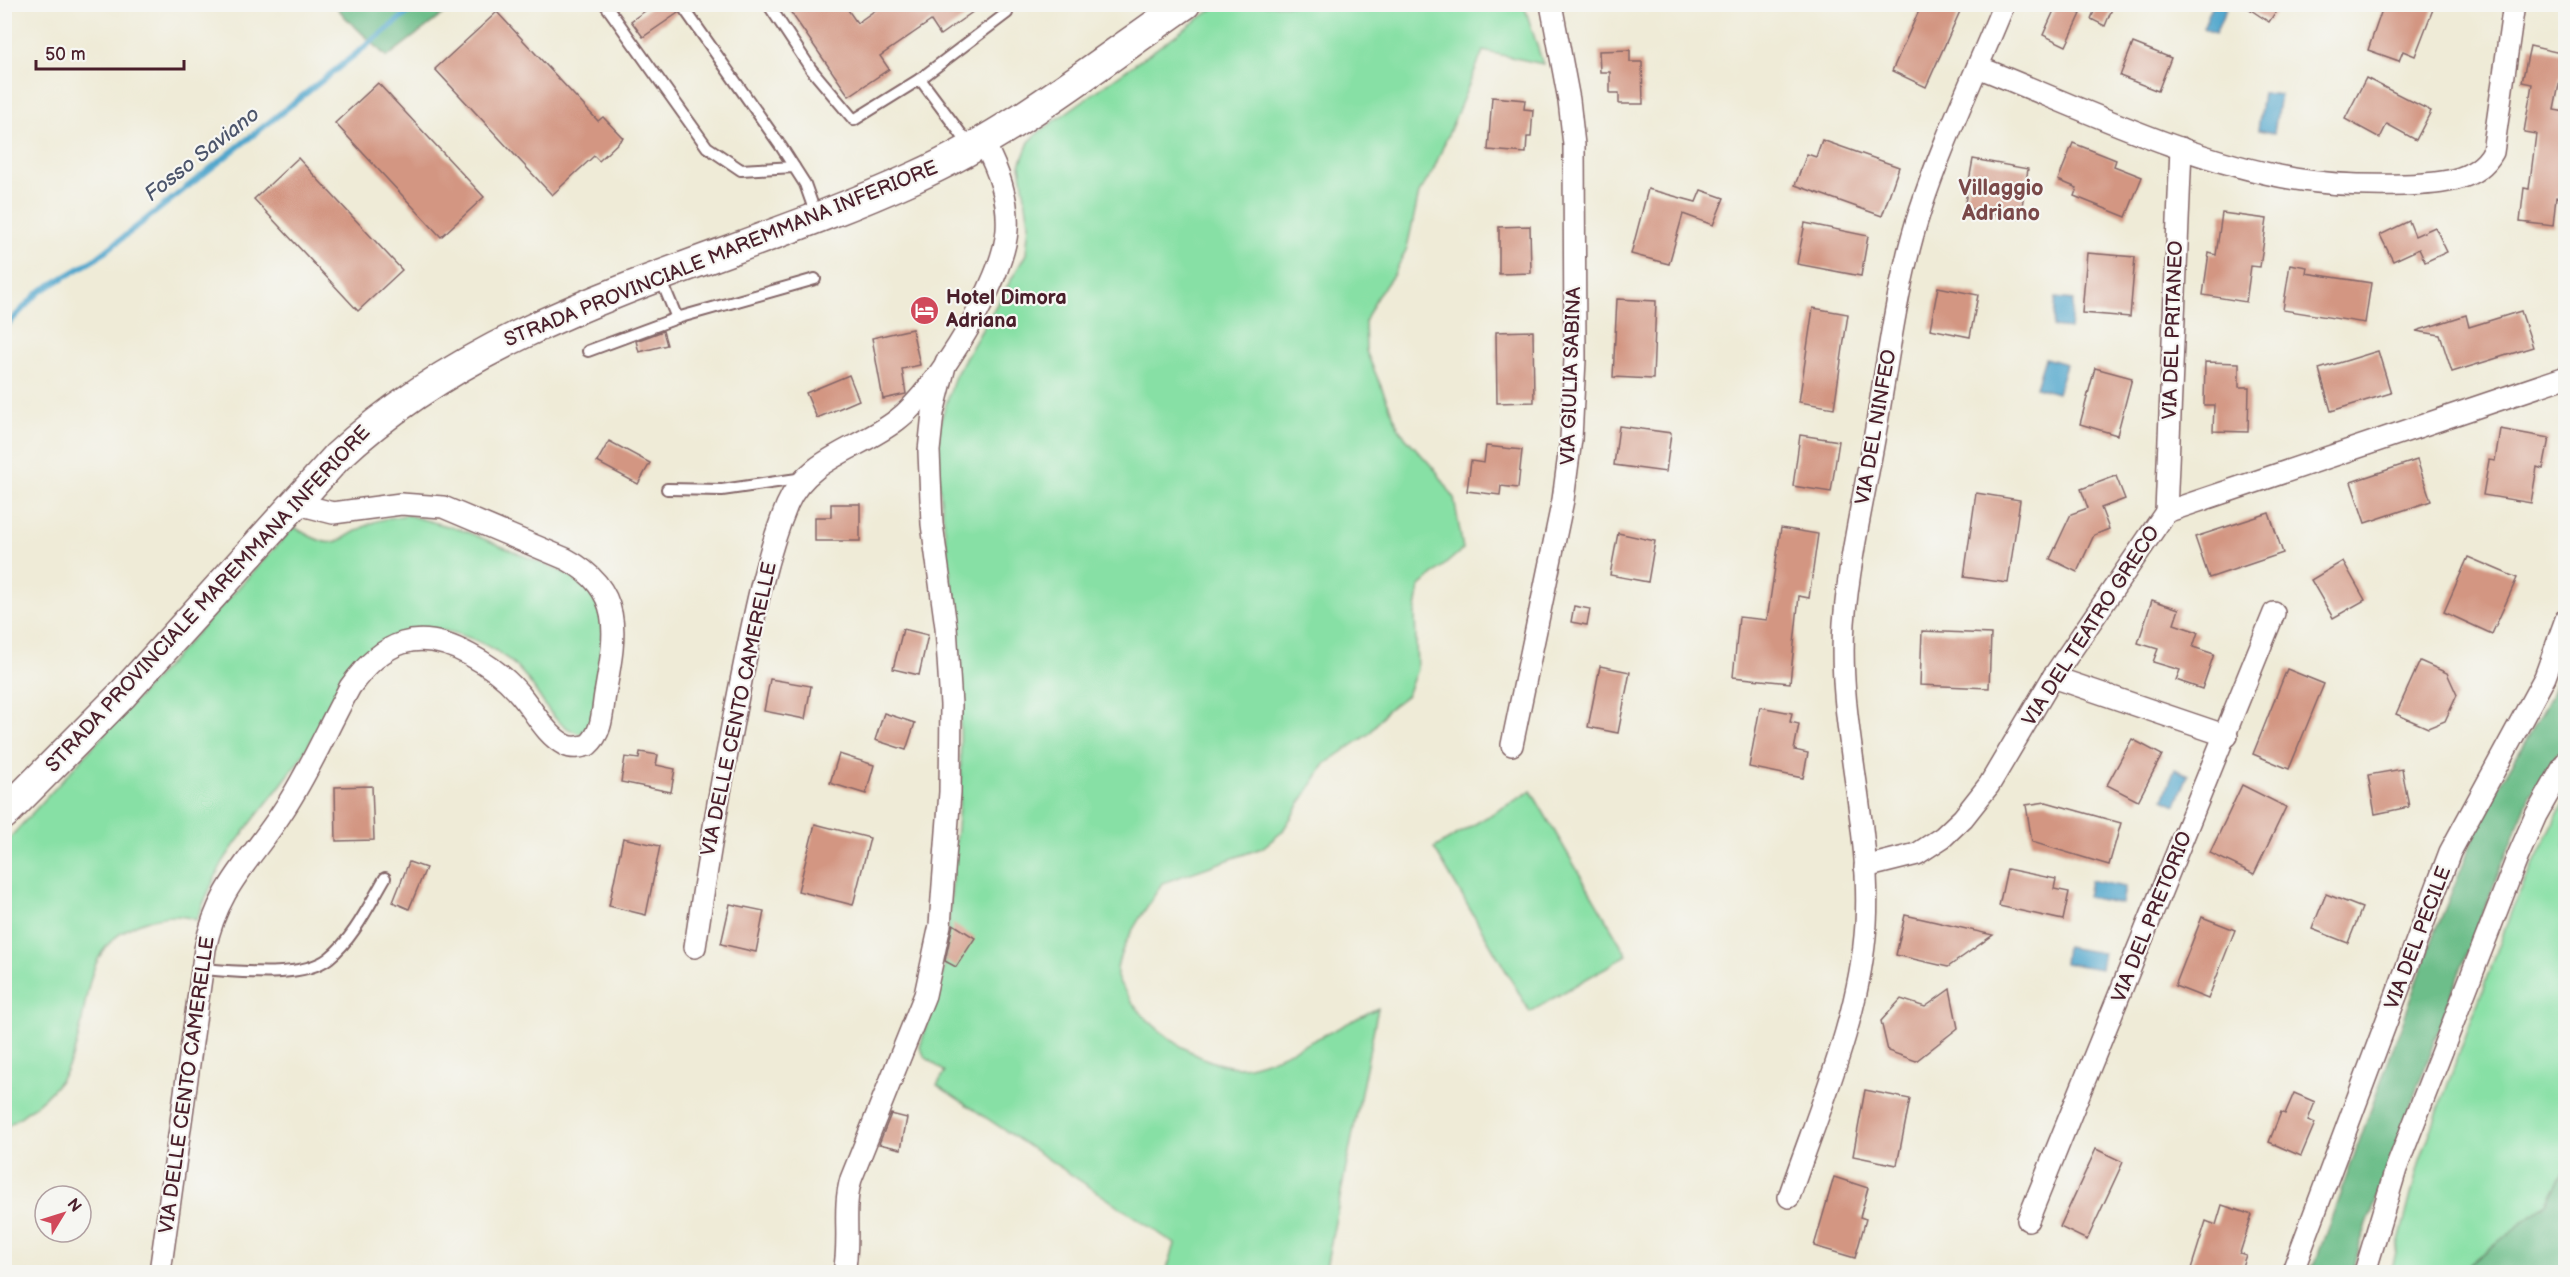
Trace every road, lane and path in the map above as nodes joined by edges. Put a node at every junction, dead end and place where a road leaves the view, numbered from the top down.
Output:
1 (605, 4) edge
2 (681, 4) edge
3 (768, 4) edge
4 (1002, 4) edge
5 (1185, 4) edge
6 (1551, 4) edge
7 (2004, 4) edge
8 (2514, 4) edge
9 (1978, 67) junction
10 (920, 79) junction
11 (978, 146) junction
12 (2181, 148) junction
13 (794, 167) junction
14 (817, 219) junction
15 (660, 277) junction
16 (815, 279) dead end
17 (677, 318) junction
18 (588, 351) dead end
19 (946, 362) junction
20 (2565, 376) edge
21 (804, 478) junction
22 (667, 489) dead end
23 (294, 503) junction
24 (2166, 512) junction
25 (2274, 613) dead end
26 (2565, 618) edge
27 (2053, 677) junction
28 (2227, 736) junction
29 (1512, 745) dead end
30 (2565, 762) edge
31 (4, 814) edge
32 (1865, 867) junction
33 (385, 878) dead end
34 (695, 947) dead end
35 (202, 969) junction
36 (1789, 1197) dead end
37 (2028, 1221) dead end
38 (2294, 1268) dead end
39 (159, 1272) edge
40 (844, 1272) edge
41 (2365, 1272) edge

1 - 13 lane
2 - 13 lane
3 - 10 lane
4 - 10 lane
5 - 11 main road, STRADA PROVINCIALE MAREMMANA INFERIORE
6 - 29 street, VIA GIULIA SABINA
7 - 9 street, VIA DEL NINFEO
8 - 12 street
9 - 12 street
9 - 32 street, VIA DEL NINFEO
10 - 11 lane
11 - 14 main road, STRADA PROVINCIALE MAREMMANA INFERIORE
11 - 19 street, VIA DELLE CENTO CAMERELLE
12 - 24 street, VIA DEL PRITANEO
13 - 14 lane
14 - 15 main road, STRADA PROVINCIALE MAREMMANA INFERIORE
15 - 17 lane
15 - 23 main road, STRADA PROVINCIALE MAREMMANA INFERIORE
16 - 17 lane
17 - 18 lane
19 - 21 street, VIA DELLE CENTO CAMERELLE
19 - 40 street, VIA DELLE CENTO CAMERELLE
20 - 24 street, VIA DEL TEATRO GRECO
21 - 22 lane, VIA DELLE CENTO CAMERELLE
21 - 34 street, VIA DELLE CENTO CAMERELLE
23 - 31 main road, STRADA PROVINCIALE MAREMMANA INFERIORE
23 - 35 street, VIA DELLE CENTO CAMERELLE
24 - 27 street, VIA DEL TEATRO GRECO
25 - 28 street, VIA DEL PRETORIO
26 - 38 street, VIA DEL PECILE
27 - 28 street
27 - 32 street, VIA DEL TEATRO GRECO
28 - 37 street, VIA DEL PRETORIO
30 - 41 street
32 - 36 street, VIA DEL NINFEO
33 - 35 lane
35 - 39 street, VIA DELLE CENTO CAMERELLE

